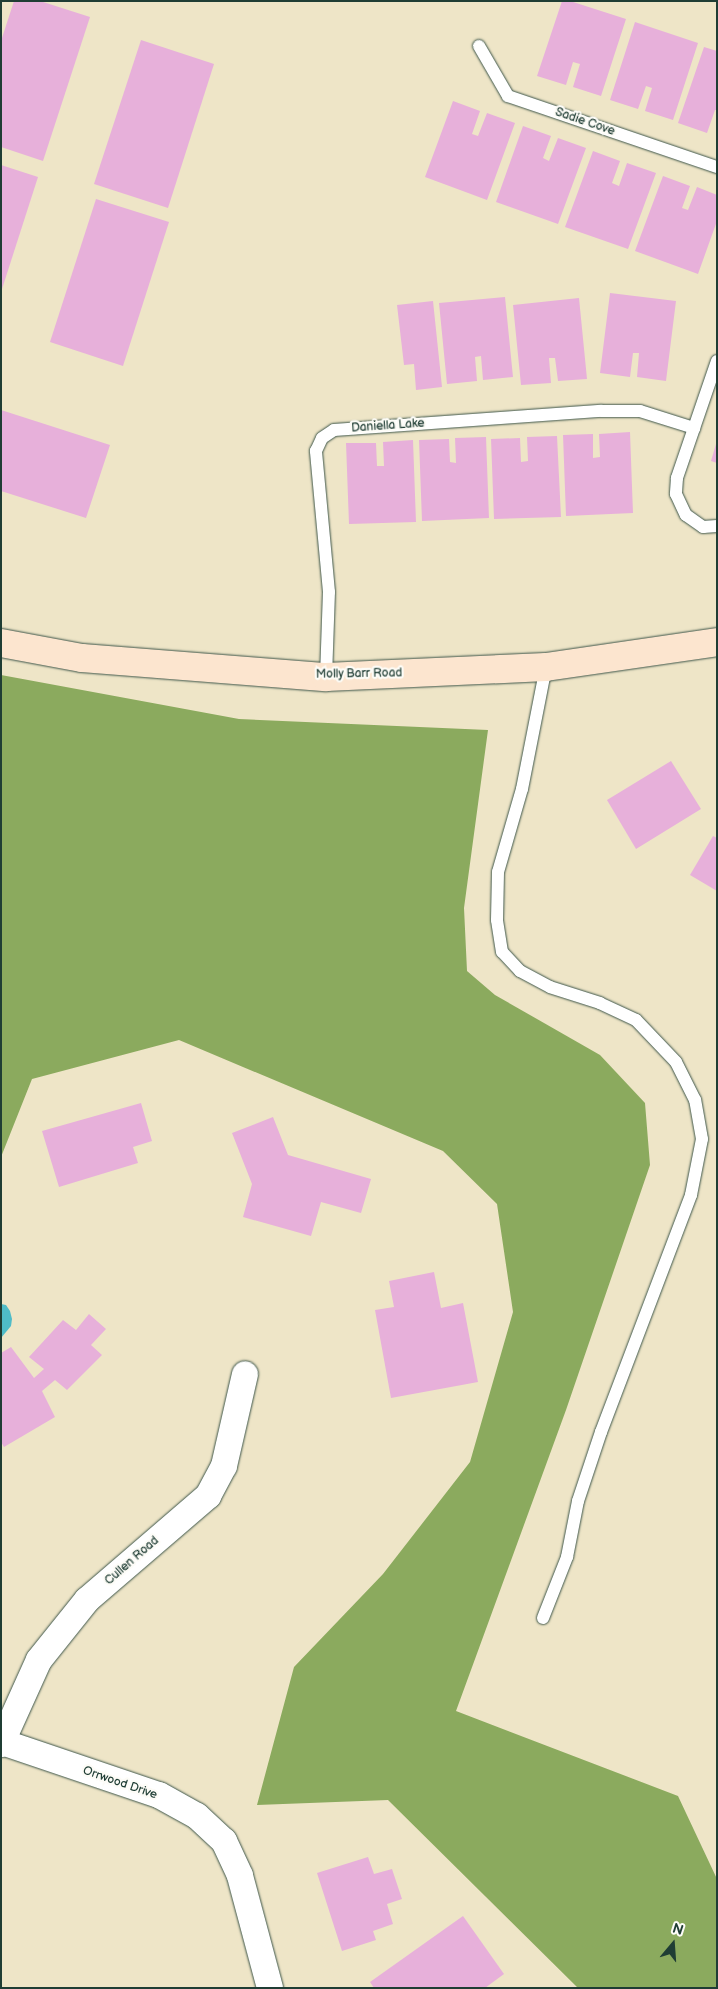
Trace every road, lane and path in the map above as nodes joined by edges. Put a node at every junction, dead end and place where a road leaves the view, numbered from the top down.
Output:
1 (479, 46) dead end
2 (717, 167) edge
3 (717, 361) edge
4 (694, 428) junction
5 (717, 526) edge
6 (717, 642) edge
7 (1, 644) edge
8 (546, 667) junction
9 (326, 677) junction
10 (245, 1374) dead end
11 (542, 1618) dead end
12 (2, 1743) edge
13 (270, 1988) edge

1 - 2 lane, Sadie Cove
3 - 4 lane
4 - 5 lane
4 - 9 lane, Daniella Lake
6 - 8 main road, Molly Barr Road
7 - 9 main road, Molly Barr Road
8 - 9 main road, Molly Barr Road
8 - 11 lane
10 - 12 street, Cullen Road
12 - 13 street, Orrwood Drive

